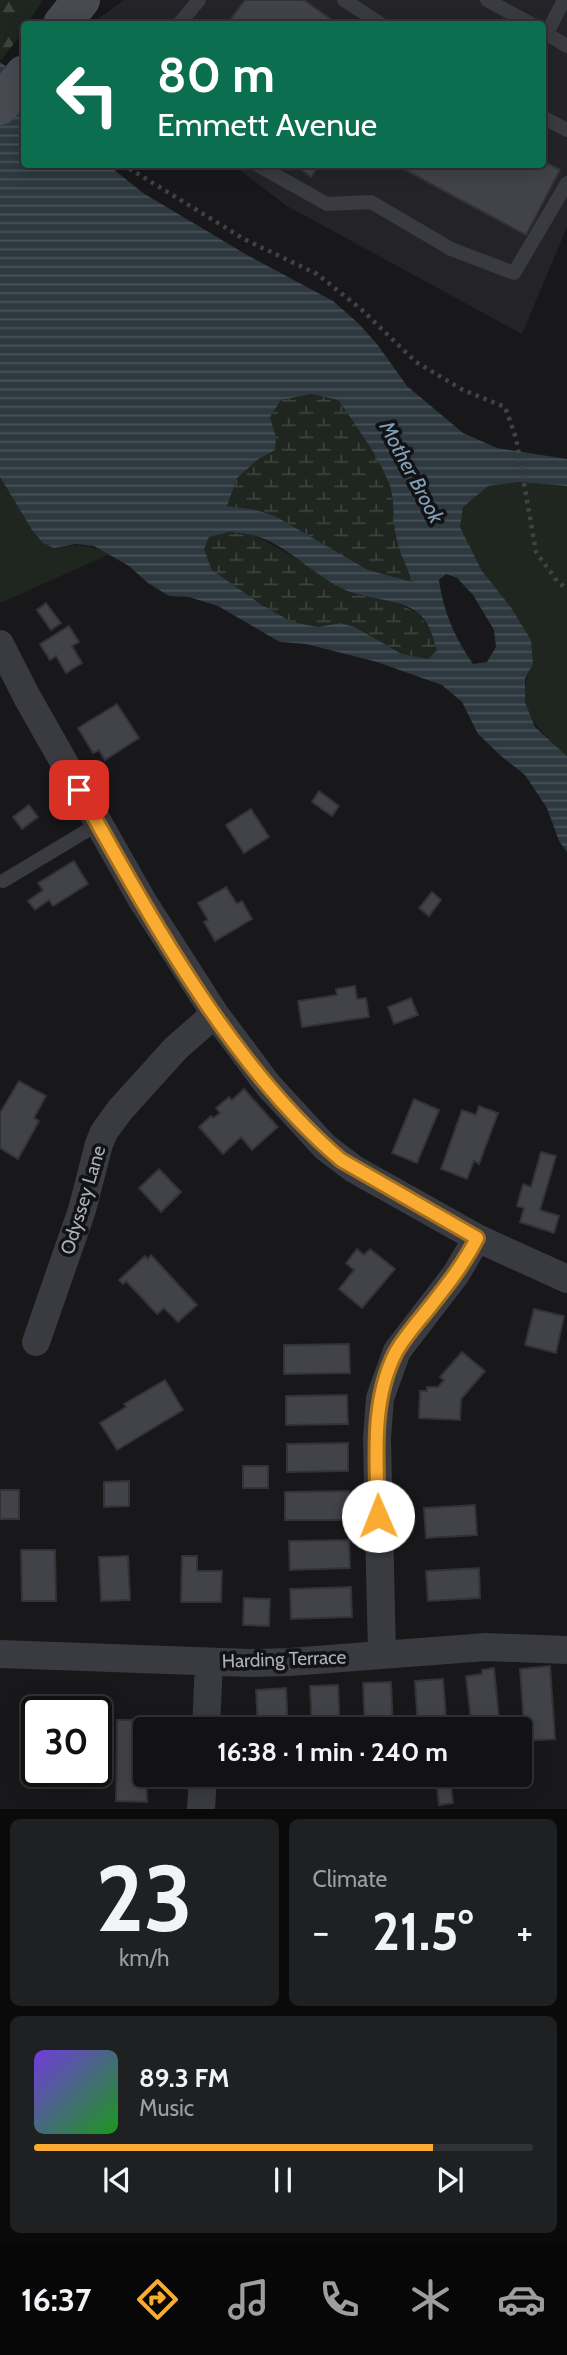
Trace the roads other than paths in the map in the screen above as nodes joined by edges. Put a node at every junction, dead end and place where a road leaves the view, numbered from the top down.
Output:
1 (199, 0) edge
2 (344, 0) edge
3 (487, 0) edge
4 (564, 0) edge
5 (182, 21) edge
6 (377, 21) edge
7 (526, 21) edge
8 (546, 30) edge
9 (546, 33) edge
10 (567, 46) edge
11 (21, 78) edge
12 (0, 106) edge
13 (546, 119) edge
14 (567, 130) edge
15 (263, 168) edge
16 (567, 183) edge
17 (4, 663) edge
18 (98, 824) junction
19 (3, 881) dead end
20 (215, 1014) junction
21 (477, 1238) junction
22 (567, 1279) edge
23 (36, 1342) dead end
24 (567, 1650) edge
25 (0, 1654) edge
26 (382, 1654) junction
27 (209, 1662) junction
28 (207, 1717) edge
29 (202, 1787) edge
30 (201, 1809) edge

1 - 5 lane
2 - 6 lane
3 - 7 lane
4 - 8 lane
9 - 10 lane
11 - 12 main road
13 - 14 lane
15 - 16 lane
17 - 18 street
18 - 19 lane
18 - 20 street
20 - 21 street
20 - 23 street, Odyssey Lane
21 - 22 street
21 - 26 street
24 - 26 street, Harding Terrace
25 - 27 street, Harding Terrace
26 - 27 street, Harding Terrace
27 - 28 street
29 - 30 street

